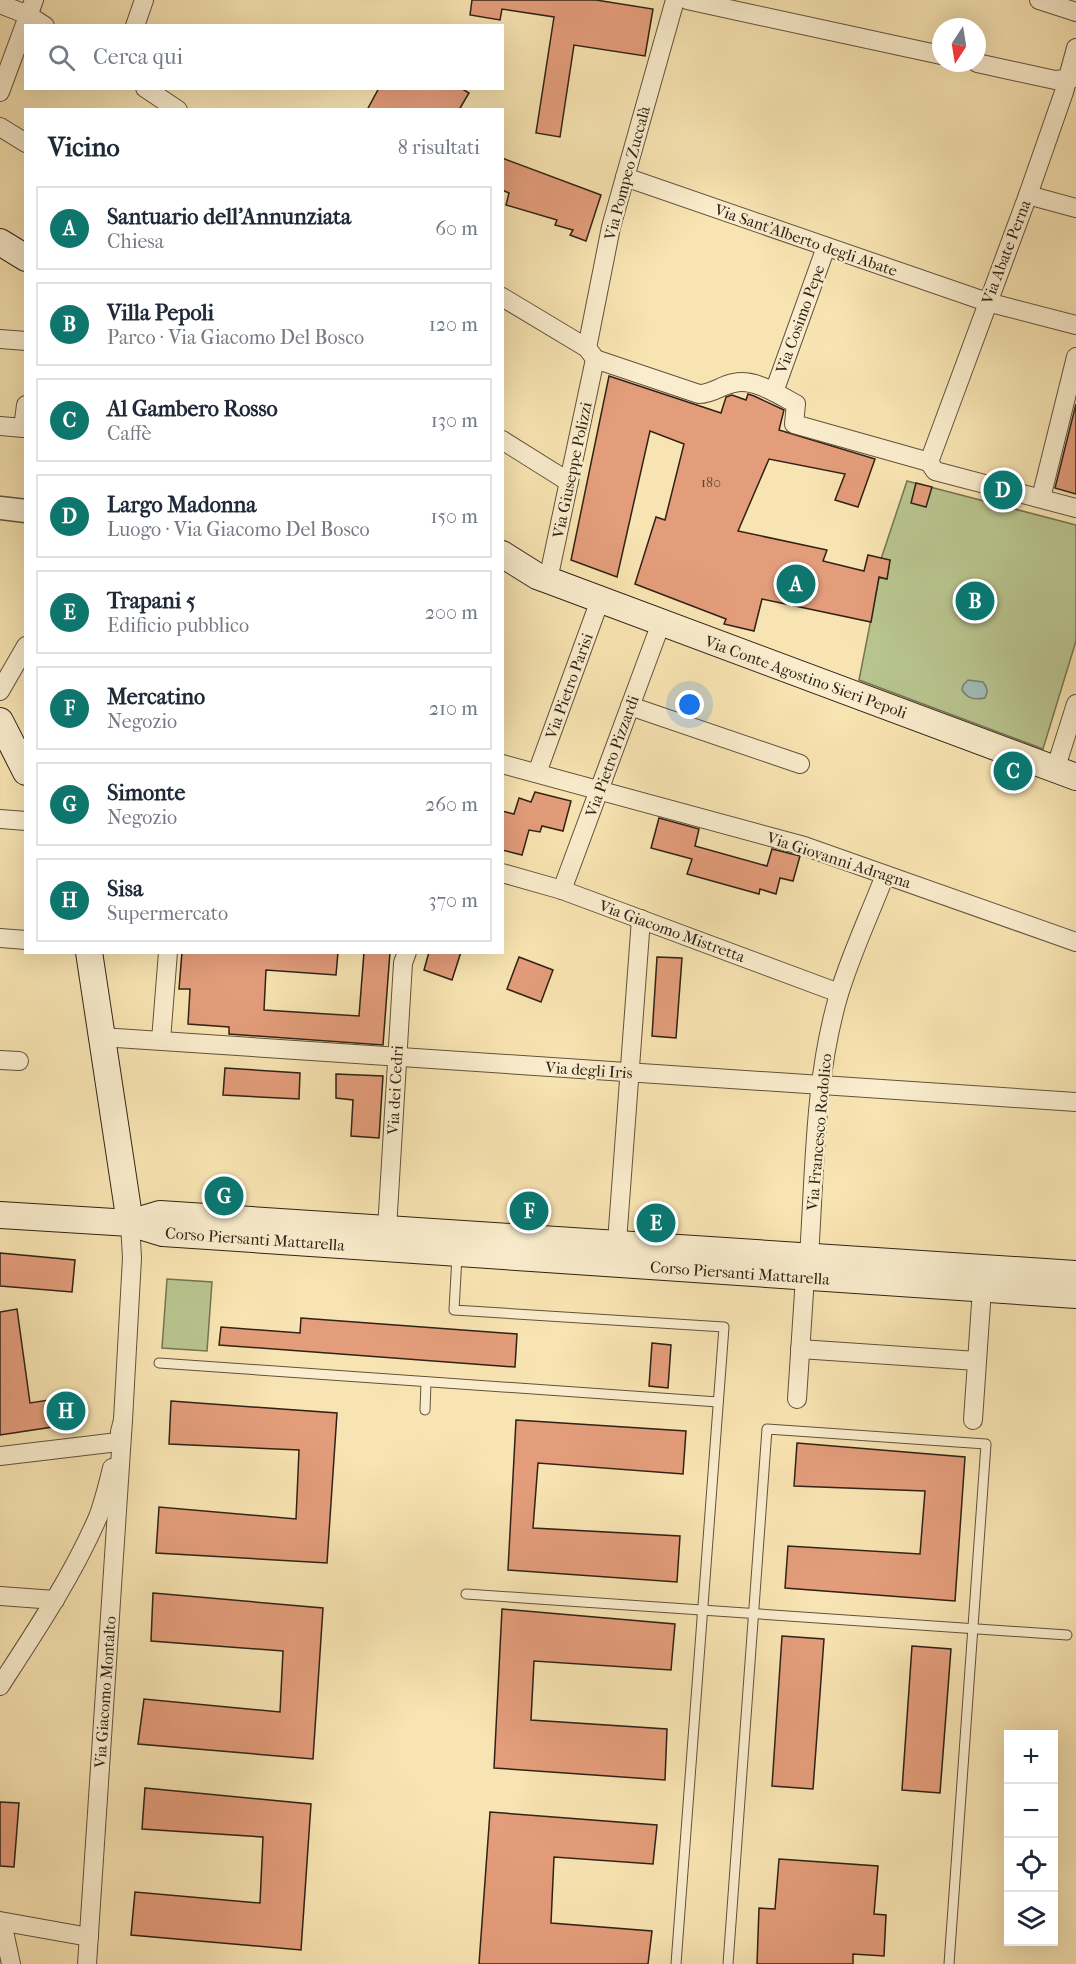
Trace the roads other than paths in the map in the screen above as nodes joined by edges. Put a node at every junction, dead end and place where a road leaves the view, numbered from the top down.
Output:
1 (144, 0) edge
2 (675, 0) edge
3 (687, 0) edge
4 (1039, 0) edge
5 (0, 4) edge
6 (31, 8) edge
7 (1076, 12) edge
8 (25, 24) edge
9 (43, 24) edge
10 (136, 24) edge
11 (24, 27) edge
12 (1076, 48) edge
13 (932, 53) edge
14 (986, 65) edge
15 (1071, 79) edge
16 (148, 90) edge
17 (0, 92) edge
18 (175, 108) edge
19 (0, 127) edge
20 (24, 142) edge
21 (625, 177) junction
22 (1028, 195) junction
23 (1076, 208) edge
24 (0, 242) edge
25 (826, 247) junction
26 (24, 257) edge
27 (504, 298) edge
28 (987, 302) junction
29 (1076, 325) edge
30 (0, 339) edge
31 (24, 341) edge
32 (591, 353) junction
33 (1076, 357) edge
34 (774, 392) junction
35 (24, 420) edge
36 (0, 426) edge
37 (504, 441) edge
38 (925, 458) junction
39 (569, 482) junction
40 (1041, 498) junction
41 (0, 508) edge
42 (1076, 508) edge
43 (24, 511) edge
44 (504, 555) edge
45 (504, 572) edge
46 (543, 578) junction
47 (600, 600) junction
48 (661, 623) junction
49 (24, 649) edge
50 (0, 691) edge
51 (630, 706) junction
52 (1075, 715) edge
53 (2, 727) edge
54 (800, 764) dead end
55 (24, 765) edge
56 (504, 765) edge
57 (537, 773) junction
58 (1066, 773) edge
59 (599, 790) junction
60 (0, 819) edge
61 (24, 821) edge
62 (504, 874) edge
63 (885, 875) junction
64 (562, 890) junction
65 (641, 919) junction
66 (0, 938) edge
67 (24, 940) edge
68 (1076, 942) edge
69 (89, 954) edge
70 (168, 954) edge
71 (406, 954) edge
72 (839, 993) junction
73 (101, 1036) junction
74 (161, 1040) junction
75 (396, 1057) junction
76 (0, 1060) edge
77 (19, 1061) dead end
78 (629, 1073) junction
79 (821, 1085) junction
80 (1076, 1102) edge
81 (0, 1215) edge
82 (130, 1224) junction
83 (387, 1229) junction
84 (617, 1242) junction
85 (458, 1243) junction
86 (807, 1266) junction
87 (1076, 1274) edge
88 (982, 1289) junction
89 (1076, 1295) edge
90 (800, 1349) junction
91 (977, 1361) junction
92 (159, 1363) dead end
93 (426, 1382) junction
94 (797, 1399) dead end
95 (718, 1402) junction
96 (425, 1410) dead end
97 (123, 1420) junction
98 (973, 1420) dead end
99 (118, 1442) junction
100 (0, 1456) edge
101 (466, 1594) dead end
102 (0, 1596) edge
103 (55, 1600) junction
104 (702, 1610) junction
105 (754, 1614) junction
106 (973, 1628) junction
107 (1067, 1635) dead end
108 (0, 1686) edge
109 (0, 1922) edge
110 (89, 1937) junction
111 (11, 1964) edge
112 (87, 1964) edge
113 (676, 1964) edge
114 (728, 1964) edge
115 (950, 1964) edge

1 - 10 street
2 - 21 street, Via Pompeo Zuccalà
3 - 13 street
4 - 7 street
5 - 6 street
6 - 8 street
6 - 9 street
11 - 17 street
12 - 15 street, Via Abate Perna
14 - 15 street
15 - 22 street, Via Abate Perna
16 - 18 street
19 - 20 street
21 - 25 street, Via Sant'Alberto degli Abate
21 - 32 street, Via Pompeo Zuccalà
22 - 23 street
22 - 28 street, Via Abate Perna
24 - 26 main road
25 - 28 street, Via Sant'Alberto degli Abate
25 - 34 street, Via Cosimo Pepe
27 - 32 street
28 - 29 street, Via Sant'Alberto degli Abate
28 - 38 street, Via Abate Perna
30 - 31 street
32 - 34 street
32 - 39 street, Via Giuseppe Polizzi
33 - 40 street
34 - 38 street
35 - 36 street
37 - 39 street
38 - 40 street
39 - 46 street, Via Giuseppe Polizzi
40 - 42 street
41 - 43 street
44 - 46 main road, Via Conte Agostino Sieri Pepoli
45 - 46 street, Via Conte Agostino Sieri Pepoli
46 - 47 main road, Via Conte Agostino Sieri Pepoli
47 - 48 main road, Via Conte Agostino Sieri Pepoli
47 - 57 street, Via Pietro Parisi
48 - 51 street, Via Pietro Pizzardi
48 - 58 main road, Via Conte Agostino Sieri Pepoli
49 - 50 street
51 - 54 street
51 - 59 street, Via Pietro Pizzardi
52 - 58 street
53 - 55 main road
56 - 57 street, Via Giovanni Adragna
57 - 59 street, Via Giovanni Adragna
59 - 63 street, Via Giovanni Adragna
59 - 64 street, Via Pietro Pizzardi
60 - 61 street
62 - 64 street, Via Giacomo Mistretta
63 - 68 street, Via Giovanni Adragna
63 - 72 street, Via Francesco Rodolico
64 - 65 street, Via Giacomo Mistretta
65 - 72 street, Via Giacomo Mistretta
65 - 78 street
66 - 67 street
69 - 73 main road
70 - 74 street
71 - 75 street, Via dei Cedri
72 - 79 street, Via Francesco Rodolico
73 - 74 street, Via degli Iris
73 - 82 main road
74 - 75 street, Via degli Iris
75 - 78 street, Via degli Iris
75 - 83 street, Via dei Cedri
76 - 77 street
78 - 79 street, Via degli Iris
78 - 84 street
79 - 80 street, Via degli Iris
79 - 86 street, Via Francesco Rodolico
81 - 82 main road
82 - 83 main road, Corso Piersanti Mattarella
82 - 85 main road, Corso Piersanti Mattarella
82 - 97 street
83 - 85 main road, Corso Piersanti Mattarella
84 - 85 main road, Corso Piersanti Mattarella
84 - 86 main road, Corso Piersanti Mattarella
85 - 86 main road, Corso Piersanti Mattarella
85 - 95 lane
86 - 87 main road, Corso Piersanti Mattarella
86 - 88 main road, Corso Piersanti Mattarella
86 - 90 street, Via Francesco Rodolico
88 - 89 main road, Corso Piersanti Mattarella
88 - 91 street
90 - 91 street
90 - 94 street, Via Francesco Rodolico
91 - 98 street
92 - 93 lane
93 - 95 lane
93 - 96 lane
95 - 104 lane
97 - 99 street
97 - 110 street, Via Giacomo Montalto
99 - 100 street
99 - 103 street
101 - 104 lane
102 - 103 street
103 - 108 street
104 - 105 lane
104 - 113 lane
105 - 106 lane
105 - 106 lane
105 - 114 lane
106 - 107 lane
106 - 115 lane
109 - 110 street
109 - 111 street
110 - 112 street, Via Giacomo Montalto

